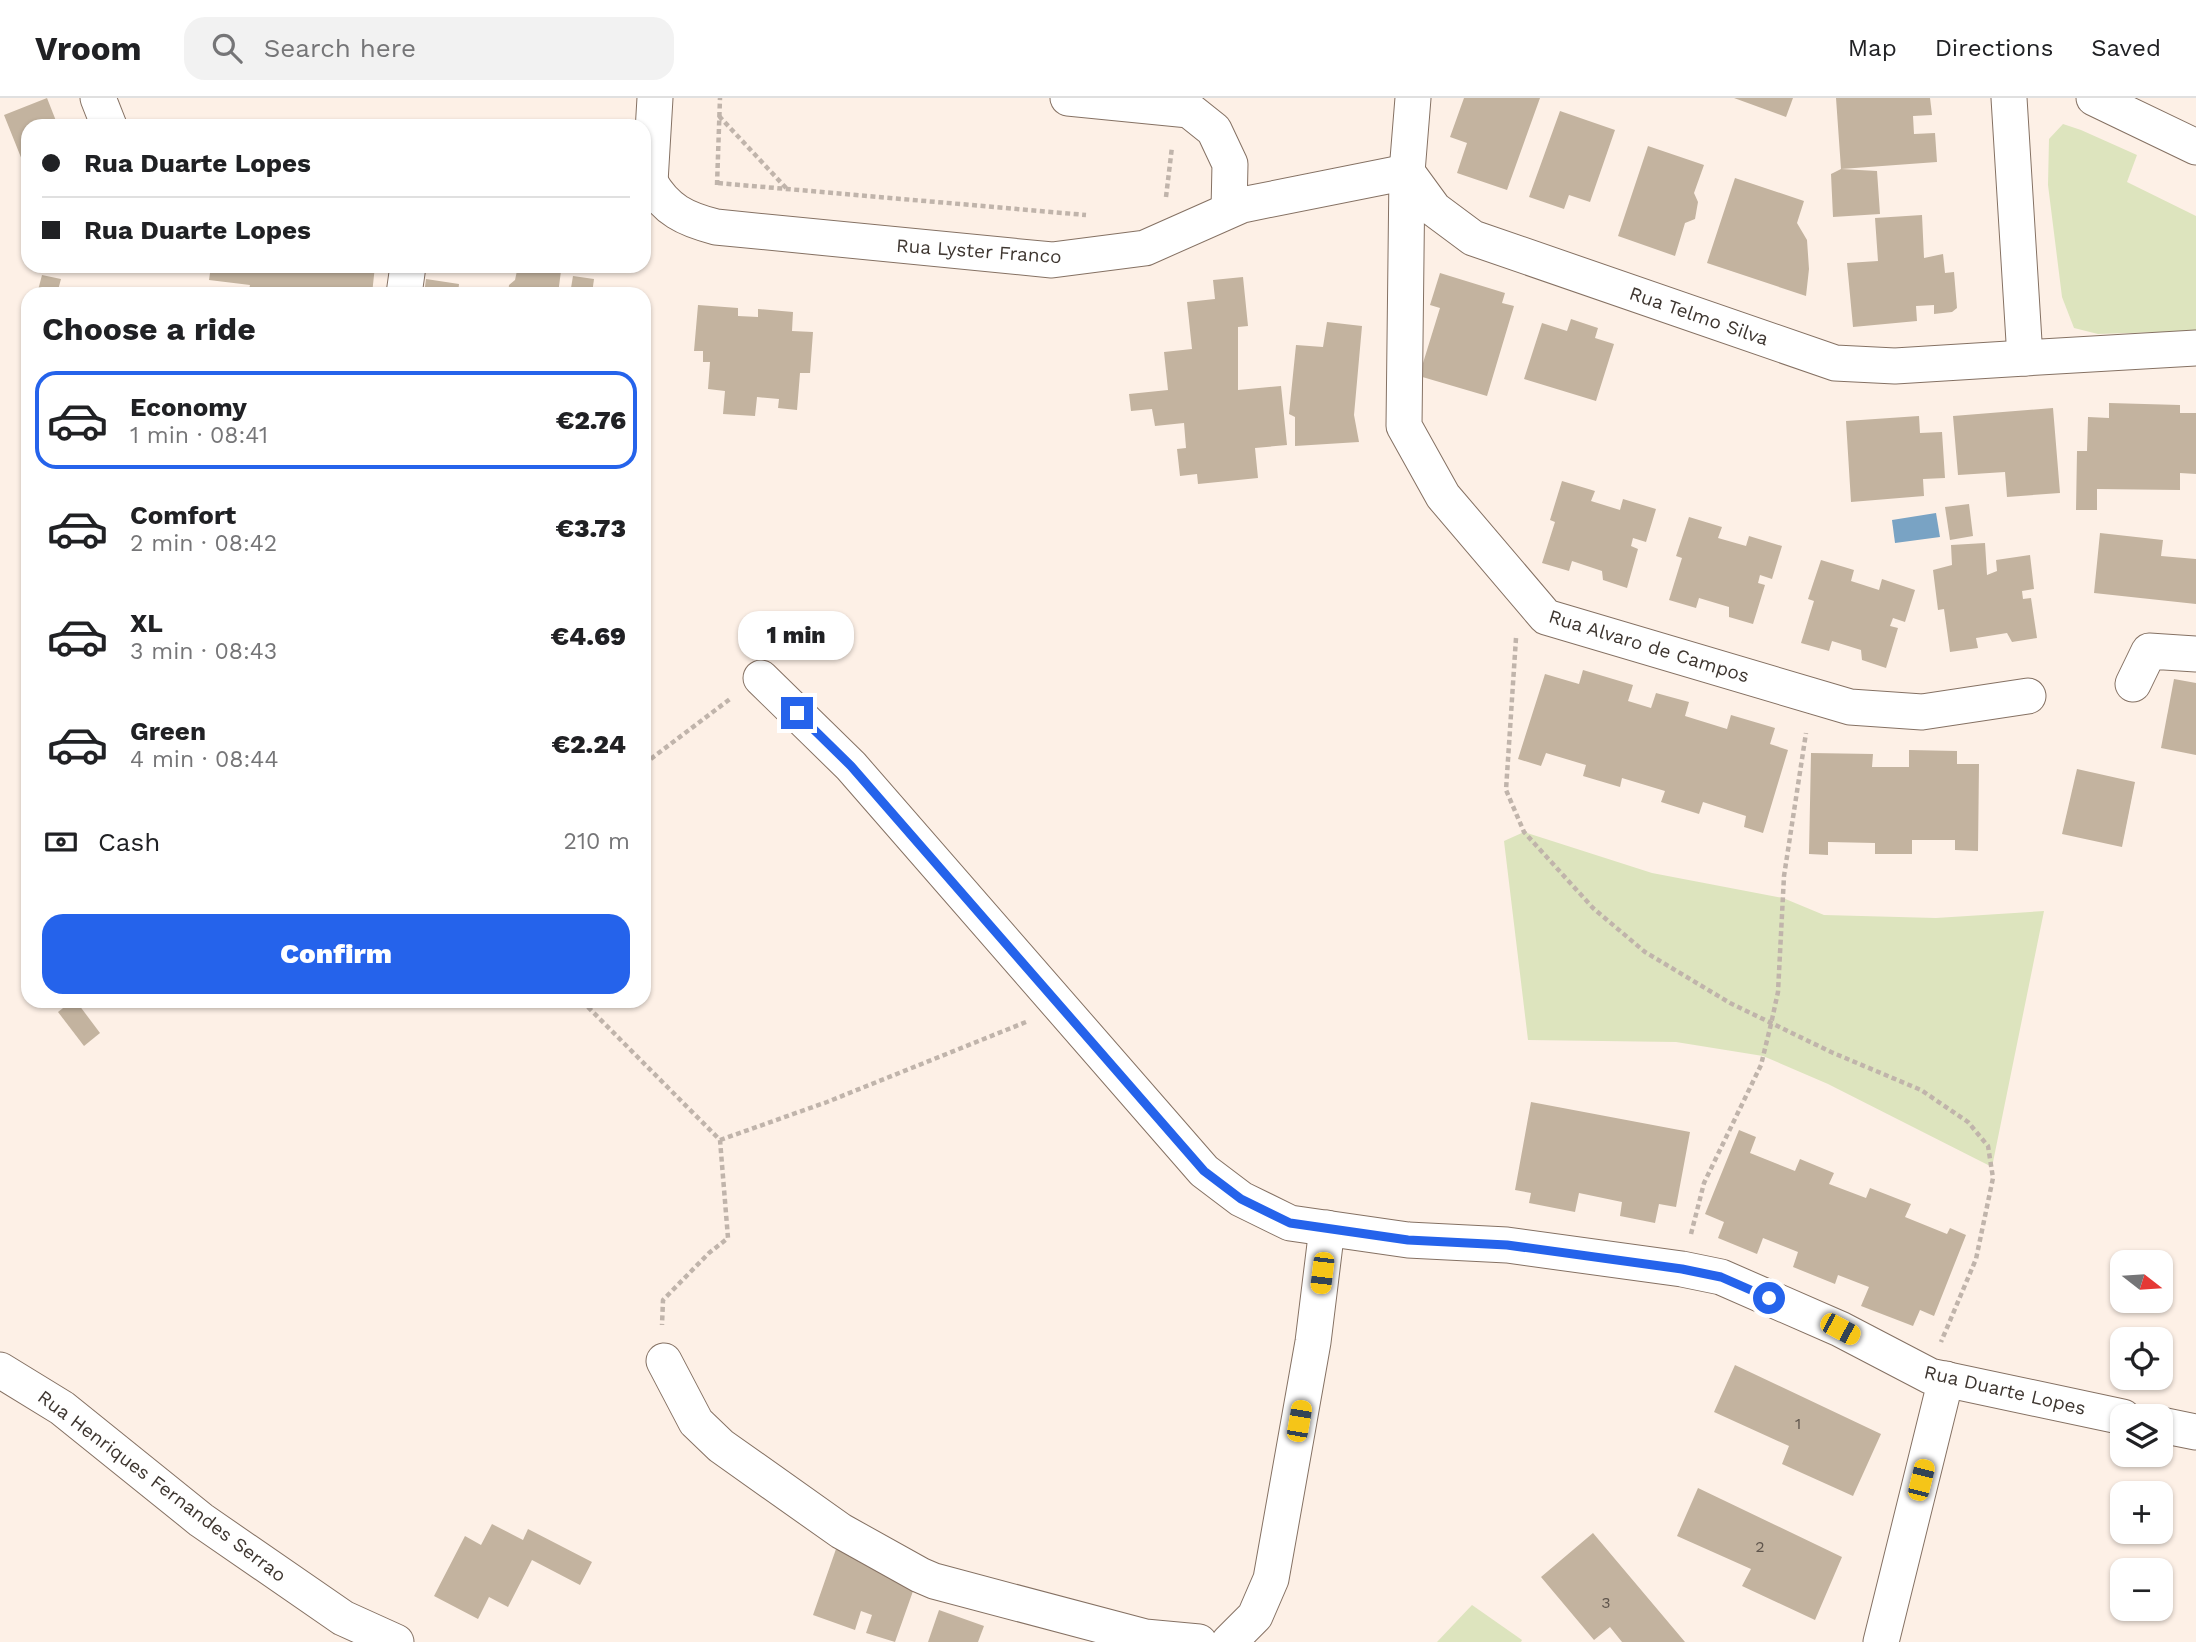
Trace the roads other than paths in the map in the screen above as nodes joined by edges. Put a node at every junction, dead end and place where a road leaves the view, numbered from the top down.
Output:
1 (98, 98) edge
2 (655, 98) edge
3 (1068, 98) edge
4 (1413, 98) edge
5 (2009, 98) edge
6 (2094, 98) edge
7 (1218, 114) edge
8 (106, 119) edge
9 (651, 142) edge
10 (2196, 147) edge
11 (1407, 172) junction
12 (651, 189) edge
13 (1229, 210) junction
14 (2196, 348) edge
15 (2025, 358) junction
16 (2196, 654) edge
17 (761, 678) road end
18 (2133, 684) dead end
19 (2028, 696) dead end
20 (1327, 1228) junction
21 (664, 1362) dead end
22 (0, 1370) edge
23 (1938, 1378) junction
24 (2110, 1414) edge
25 (2173, 1427) edge
26 (2196, 1432) edge
27 (396, 1642) edge
28 (1199, 1642) edge
29 (1229, 1642) edge
30 (1881, 1642) edge

1 - 8 street
2 - 9 street
3 - 7 street
4 - 11 street, Rua Alvaro de Campos
5 - 15 street
6 - 10 street
7 - 13 street
11 - 13 street, Rua Lyster Franco
11 - 15 street, Rua Telmo Silva
11 - 19 street, Rua Alvaro de Campos
12 - 13 street, Rua Lyster Franco
14 - 15 street, Rua Telmo Silva
16 - 18 street
17 - 20 street, Rua Duarte Lopes
20 - 23 street, Rua Duarte Lopes
20 - 29 street
21 - 28 street
22 - 27 street, Rua Henriques Fernandes Serrao
23 - 24 street, Rua Duarte Lopes
23 - 30 street
25 - 26 street

